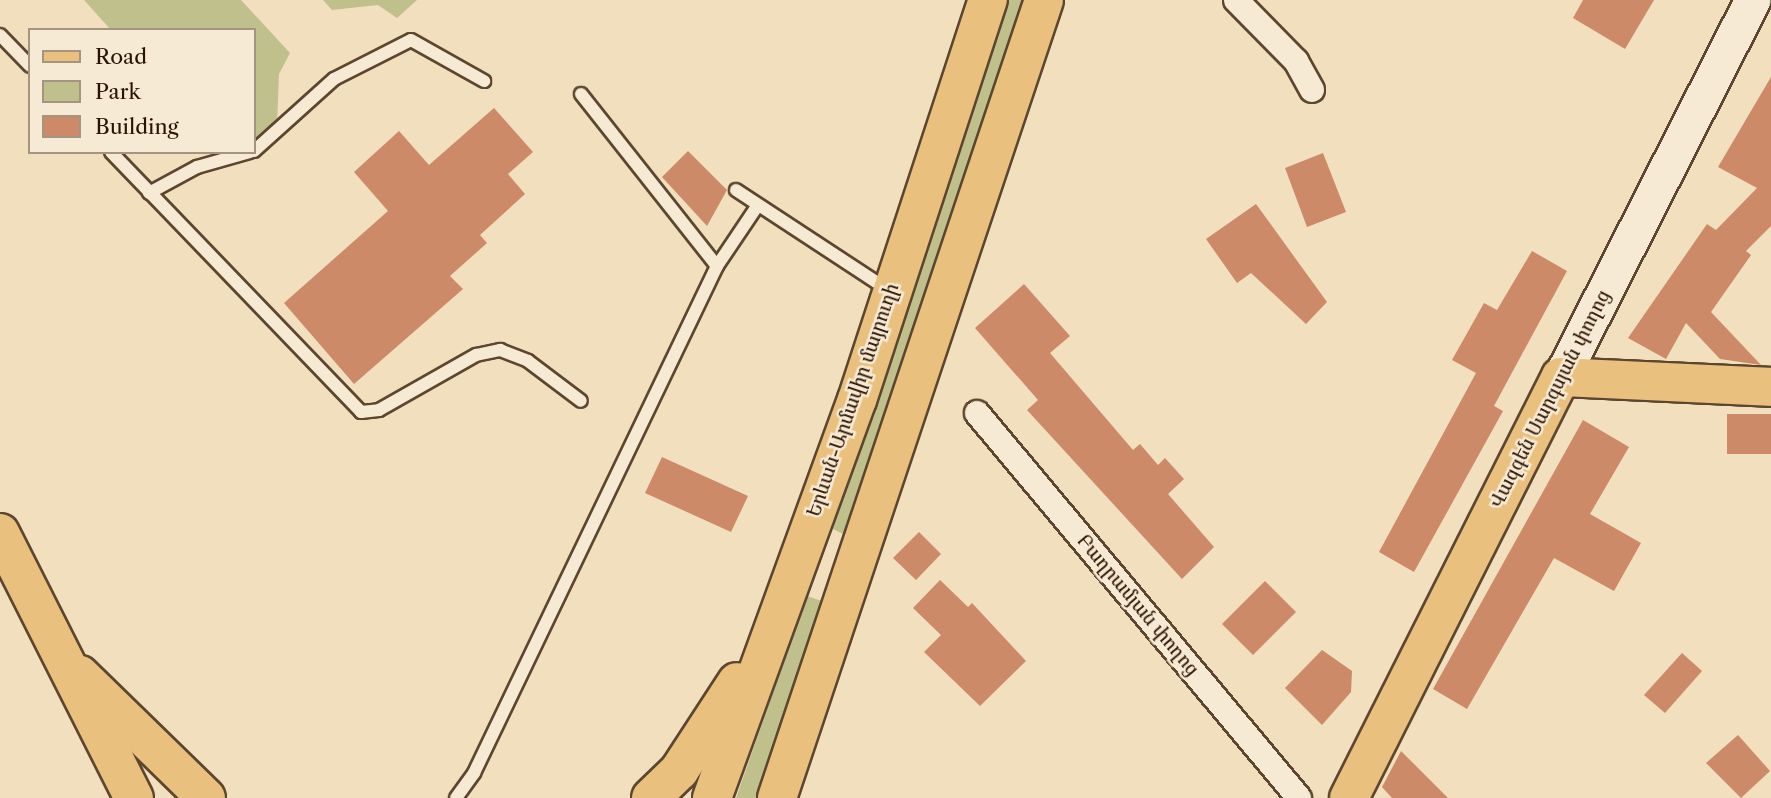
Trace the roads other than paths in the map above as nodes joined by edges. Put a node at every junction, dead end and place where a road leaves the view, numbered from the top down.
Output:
1 (988, 0) edge
2 (1044, 0) edge
3 (1236, 0) edge
4 (1752, 0) edge
5 (0, 35) edge
6 (28, 64) edge
7 (484, 81) dead end
8 (1312, 90) dead end
9 (582, 94) dead end
10 (256, 147) edge
11 (113, 154) edge
12 (242, 154) edge
13 (736, 190) dead end
14 (149, 193) junction
15 (756, 208) junction
16 (717, 266) junction
17 (890, 291) junction
18 (1561, 377) junction
19 (1771, 387) edge
20 (581, 401) dead end
21 (977, 412) dead end
22 (0, 533) edge
23 (791, 581) junction
24 (842, 615) junction
25 (53, 647) junction
26 (203, 794) edge
27 (134, 798) edge
28 (456, 798) edge
29 (651, 798) edge
30 (712, 798) edge
31 (777, 798) edge
32 (1299, 798) edge
33 (1349, 798) edge

1 - 17 main road, Երևան-Արմավիր մայրուղի
2 - 24 main road
3 - 8 street
4 - 18 street, Վազգեն Սարգսյան փողոց
5 - 6 lane
7 - 10 lane
9 - 16 lane
11 - 14 lane
12 - 14 lane
13 - 15 lane
14 - 20 lane
15 - 16 lane
15 - 17 lane
16 - 28 lane
17 - 23 main road, Երևան-Արմավիր մայրուղի
18 - 19 main road
18 - 33 main road, Վազգեն Սարգսյան փողոց
21 - 32 street, Բաղրամյան փողոց
22 - 25 main road
23 - 24 main road
23 - 29 main road
23 - 30 main road, Երևան-Արմավիր մայրուղի
24 - 31 main road
25 - 26 main road
25 - 27 main road

